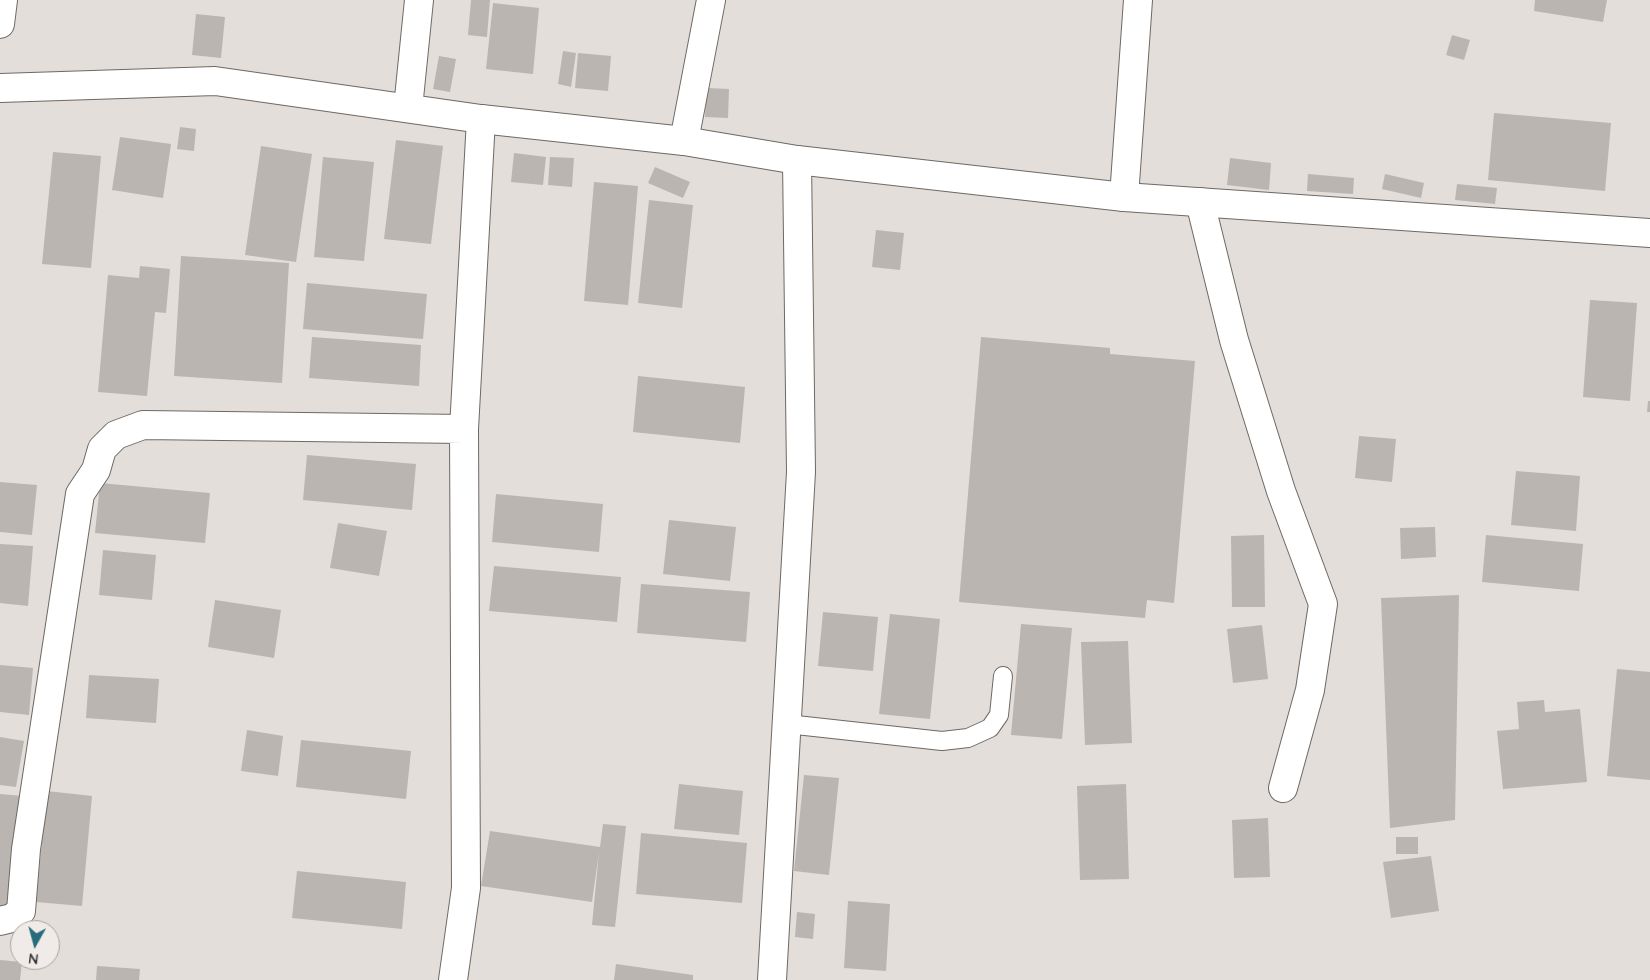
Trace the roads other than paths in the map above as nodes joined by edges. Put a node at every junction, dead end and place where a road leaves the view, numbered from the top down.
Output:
1 (3, 0) edge
2 (420, 0) edge
3 (712, 0) edge
4 (1138, 0) edge
5 (0, 24) edge
6 (0, 88) edge
7 (408, 108) junction
8 (481, 119) junction
9 (684, 141) junction
10 (797, 160) junction
11 (1124, 197) junction
12 (1200, 202) junction
13 (1650, 233) edge
14 (464, 428) junction
15 (1003, 676) dead end
16 (787, 724) junction
17 (1283, 788) dead end
18 (0, 921) edge
19 (453, 980) edge
20 (772, 980) edge

1 - 5 street
2 - 7 street
3 - 9 street
4 - 11 street
6 - 7 street
7 - 8 street
8 - 9 street
8 - 14 street
9 - 10 street
10 - 11 street
10 - 16 street
11 - 12 street
12 - 13 street
12 - 17 street
14 - 18 street
14 - 19 street
15 - 16 lane
16 - 20 street

